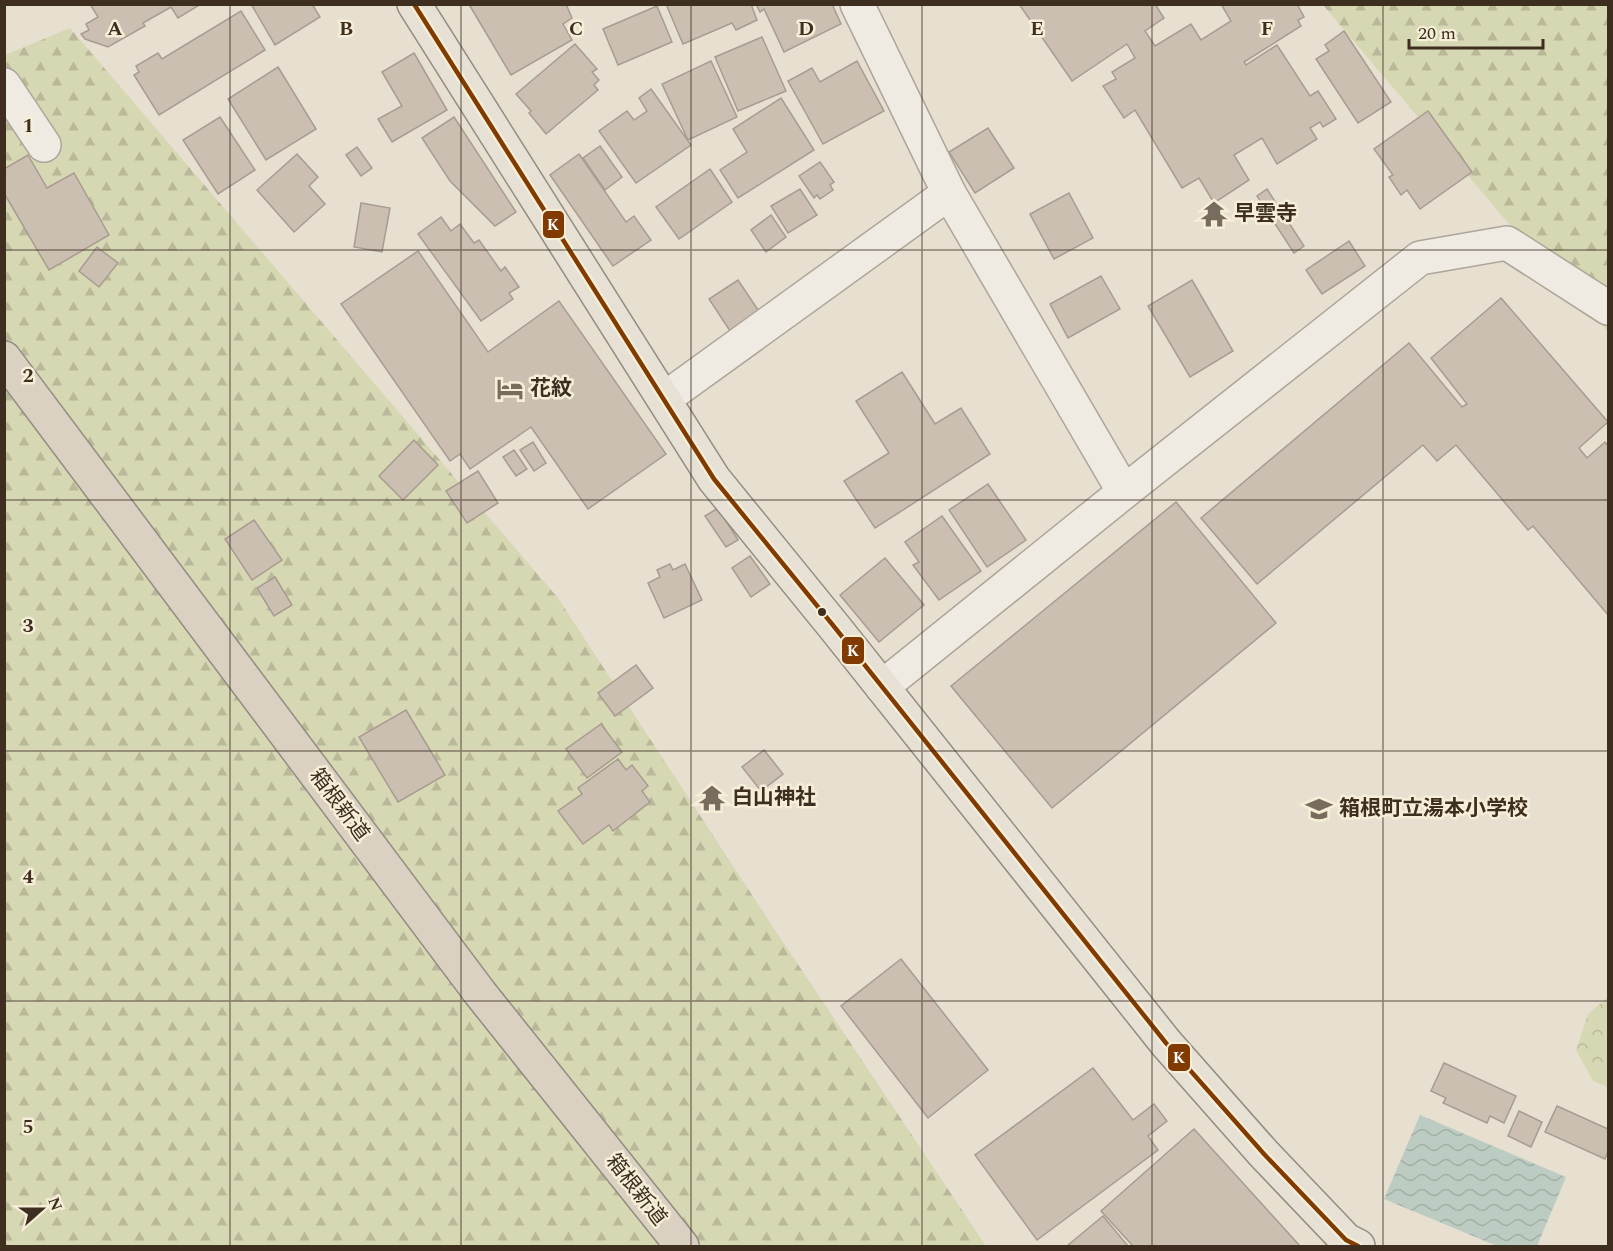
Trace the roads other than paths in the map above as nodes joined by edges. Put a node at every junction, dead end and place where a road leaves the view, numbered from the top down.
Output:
1 (414, 4) edge
2 (857, 4) edge
3 (4, 85) edge
4 (44, 145) dead end
5 (949, 193) junction
6 (1608, 308) edge
7 (4, 358) edge
8 (664, 399) junction
9 (1124, 492) junction
10 (882, 687) junction
11 (1347, 1244) edge
12 (681, 1246) edge

1 - 8 main road
2 - 5 street
3 - 4 street
5 - 8 street
5 - 9 street
6 - 9 street
7 - 12 highway, 箱根新道
8 - 10 main road
9 - 10 street
10 - 11 main road

